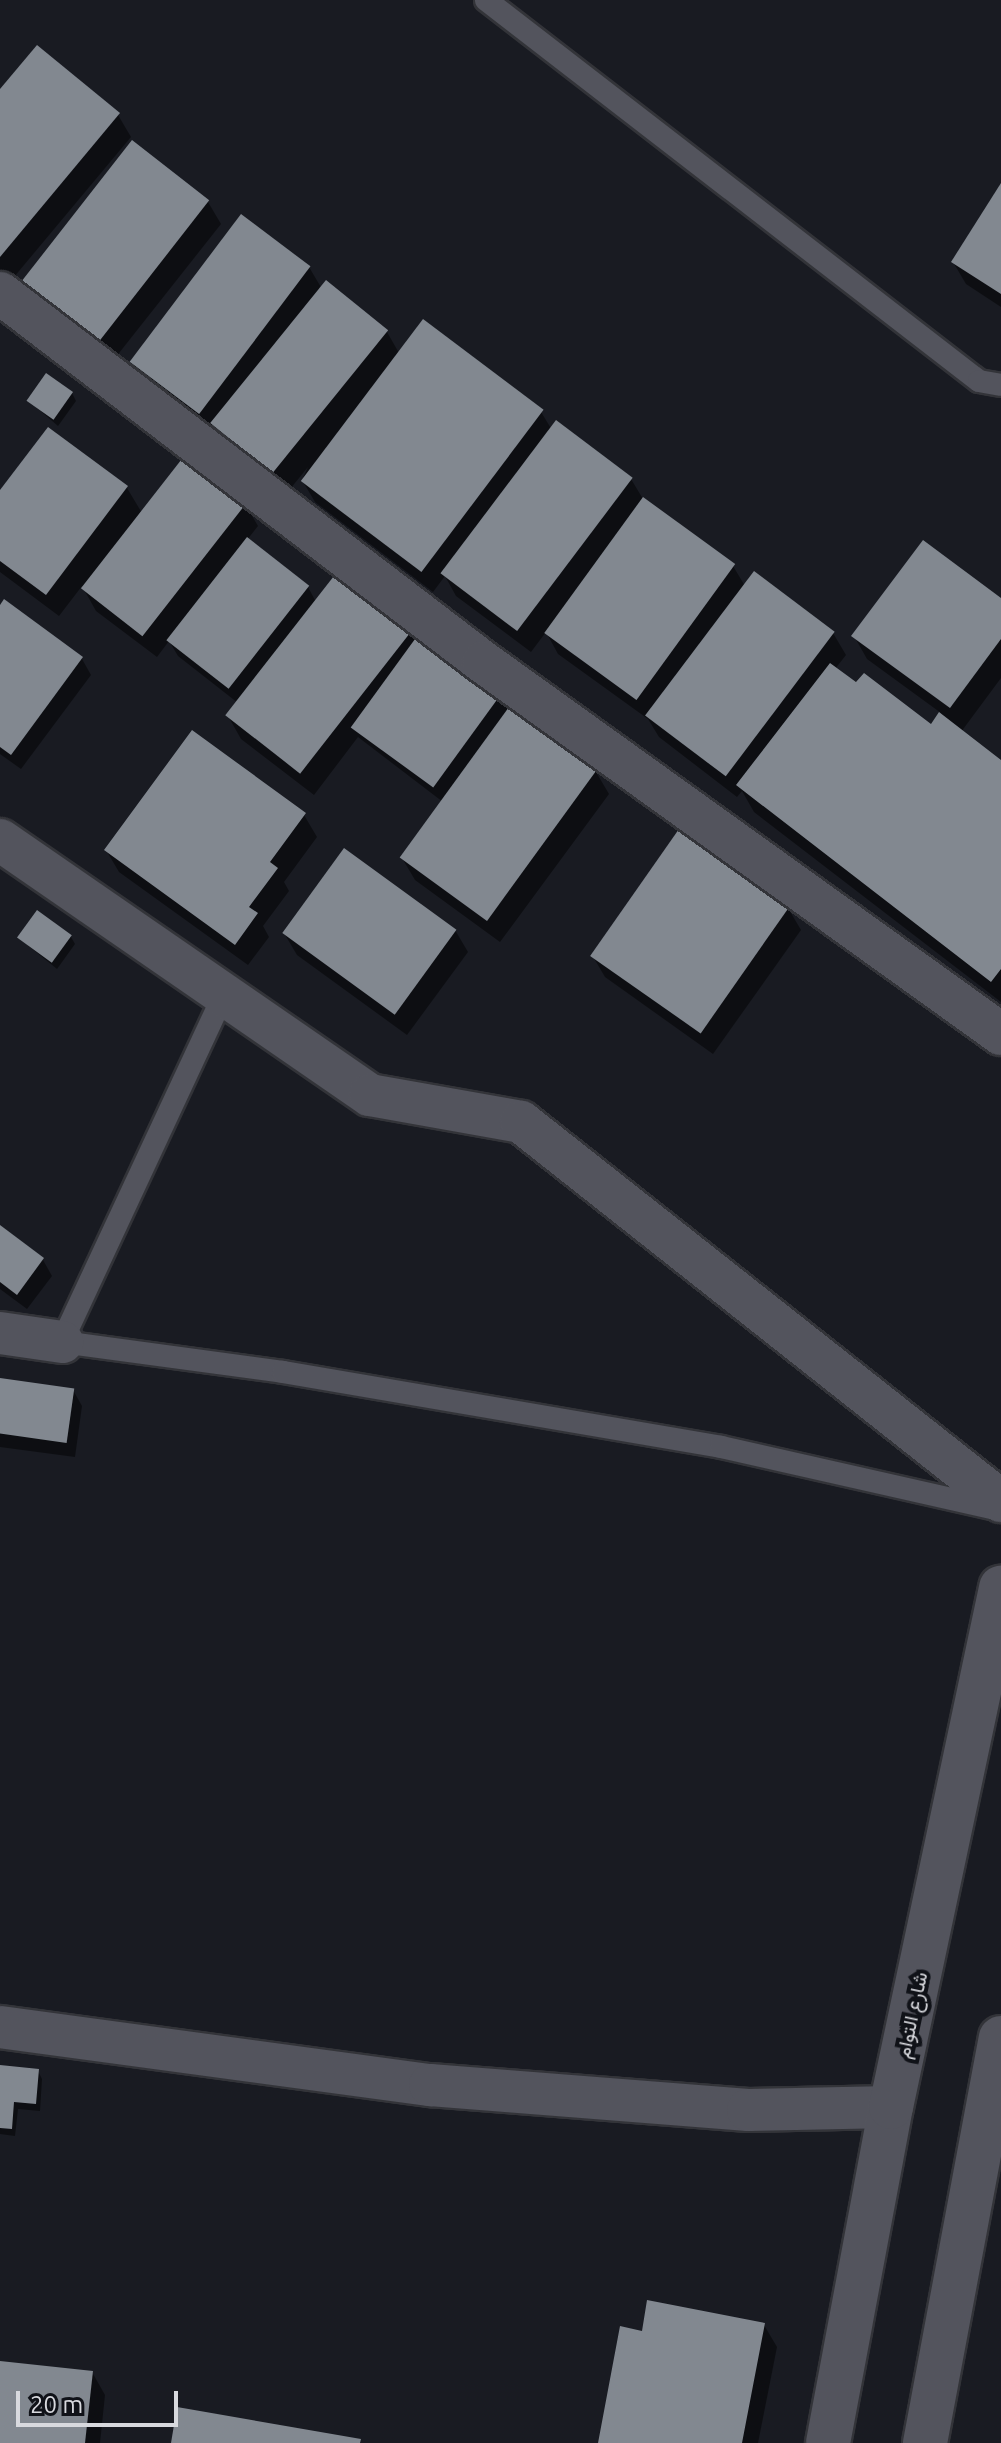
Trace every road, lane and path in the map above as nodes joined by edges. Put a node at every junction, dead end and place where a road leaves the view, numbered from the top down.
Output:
1 (486, 0) edge
2 (0, 293) edge
3 (1001, 385) edge
4 (0, 840) edge
5 (224, 994) junction
6 (1001, 1034) edge
7 (0, 1333) edge
8 (62, 1342) junction
9 (1001, 1501) edge
10 (1001, 1510) edge
11 (1001, 1588) edge
12 (0, 2027) edge
13 (1001, 2038) edge
14 (891, 2107) junction
15 (828, 2443) edge
16 (925, 2443) edge

1 - 3 lane
2 - 6 street
4 - 5 street
5 - 8 lane
5 - 9 street
7 - 8 street
8 - 10 lane
11 - 14 main road, شارع التوام
12 - 14 street
13 - 16 main road
14 - 15 main road, شارع التوام

